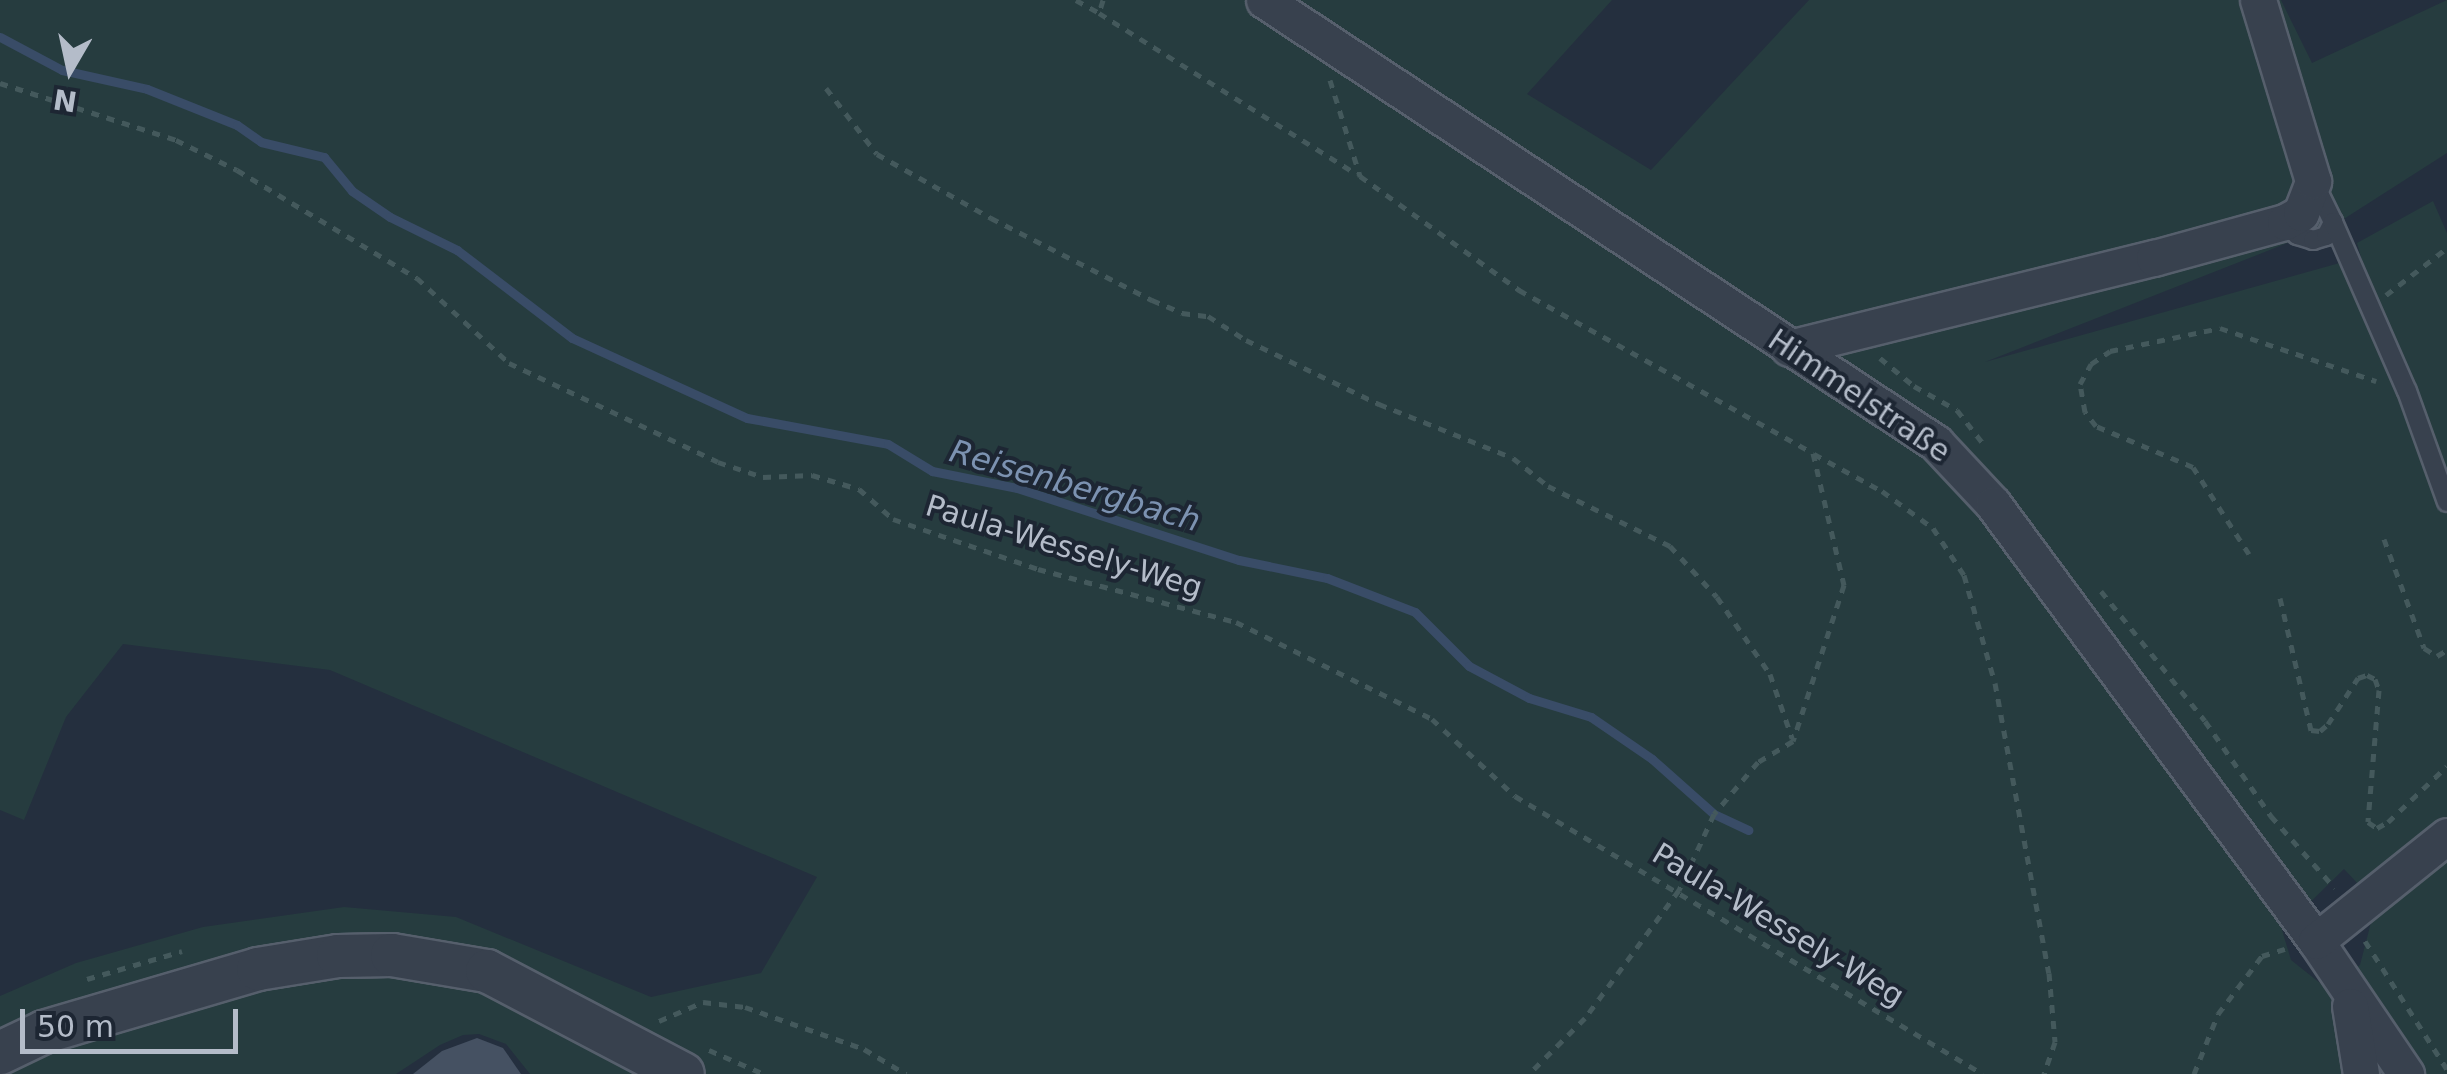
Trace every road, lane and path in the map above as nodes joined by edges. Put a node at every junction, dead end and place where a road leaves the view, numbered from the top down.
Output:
1 (1076, 0) edge
2 (1103, 0) edge
3 (1264, 0) edge
4 (2258, 0) edge
5 (1099, 13) junction
6 (1315, 34) junction
7 (0, 83) edge
8 (826, 88) dead end
9 (1360, 176) junction
10 (2308, 210) junction
11 (2447, 248) edge
12 (2372, 306) junction
13 (1789, 348) junction
14 (2407, 391) junction
15 (1812, 453) junction
16 (2447, 502) edge
17 (2384, 539) dead end
18 (2249, 554) dead end
19 (2280, 598) dead end
20 (2447, 650) edge
21 (1792, 741) junction
22 (2447, 766) edge
23 (2447, 836) edge
24 (1679, 890) junction
25 (2348, 916) junction
26 (2316, 941) junction
27 (2346, 990) junction
28 (652, 1025) dead end
29 (0, 1053) edge
30 (2447, 1069) edge
31 (683, 1074) edge
32 (906, 1074) edge
33 (1529, 1074) edge
34 (1983, 1074) edge
35 (2044, 1074) edge
36 (2194, 1074) edge
37 (2361, 1074) edge
38 (2406, 1074) edge

1 - 5 path
2 - 5 path
3 - 6 street, Himmelstraße
4 - 10 street
5 - 9 path
6 - 9 path
6 - 13 street, Himmelstraße
7 - 24 path, Paula-Wessely-Weg
8 - 21 path
9 - 15 path
10 - 12 lane
10 - 13 street
11 - 12 path
12 - 14 lane
13 - 26 street, Himmelstraße
14 - 16 lane
14 - 18 path
15 - 21 path
15 - 35 path
17 - 20 path
19 - 22 path
21 - 24 path
23 - 25 street
24 - 33 path
24 - 34 path, Paula-Wessely-Weg
25 - 26 street
25 - 30 path
26 - 27 street, Himmelstraße
26 - 36 path
27 - 37 street, Himmelstraße
27 - 38 street, Himmelstraße
28 - 32 path
29 - 31 street

